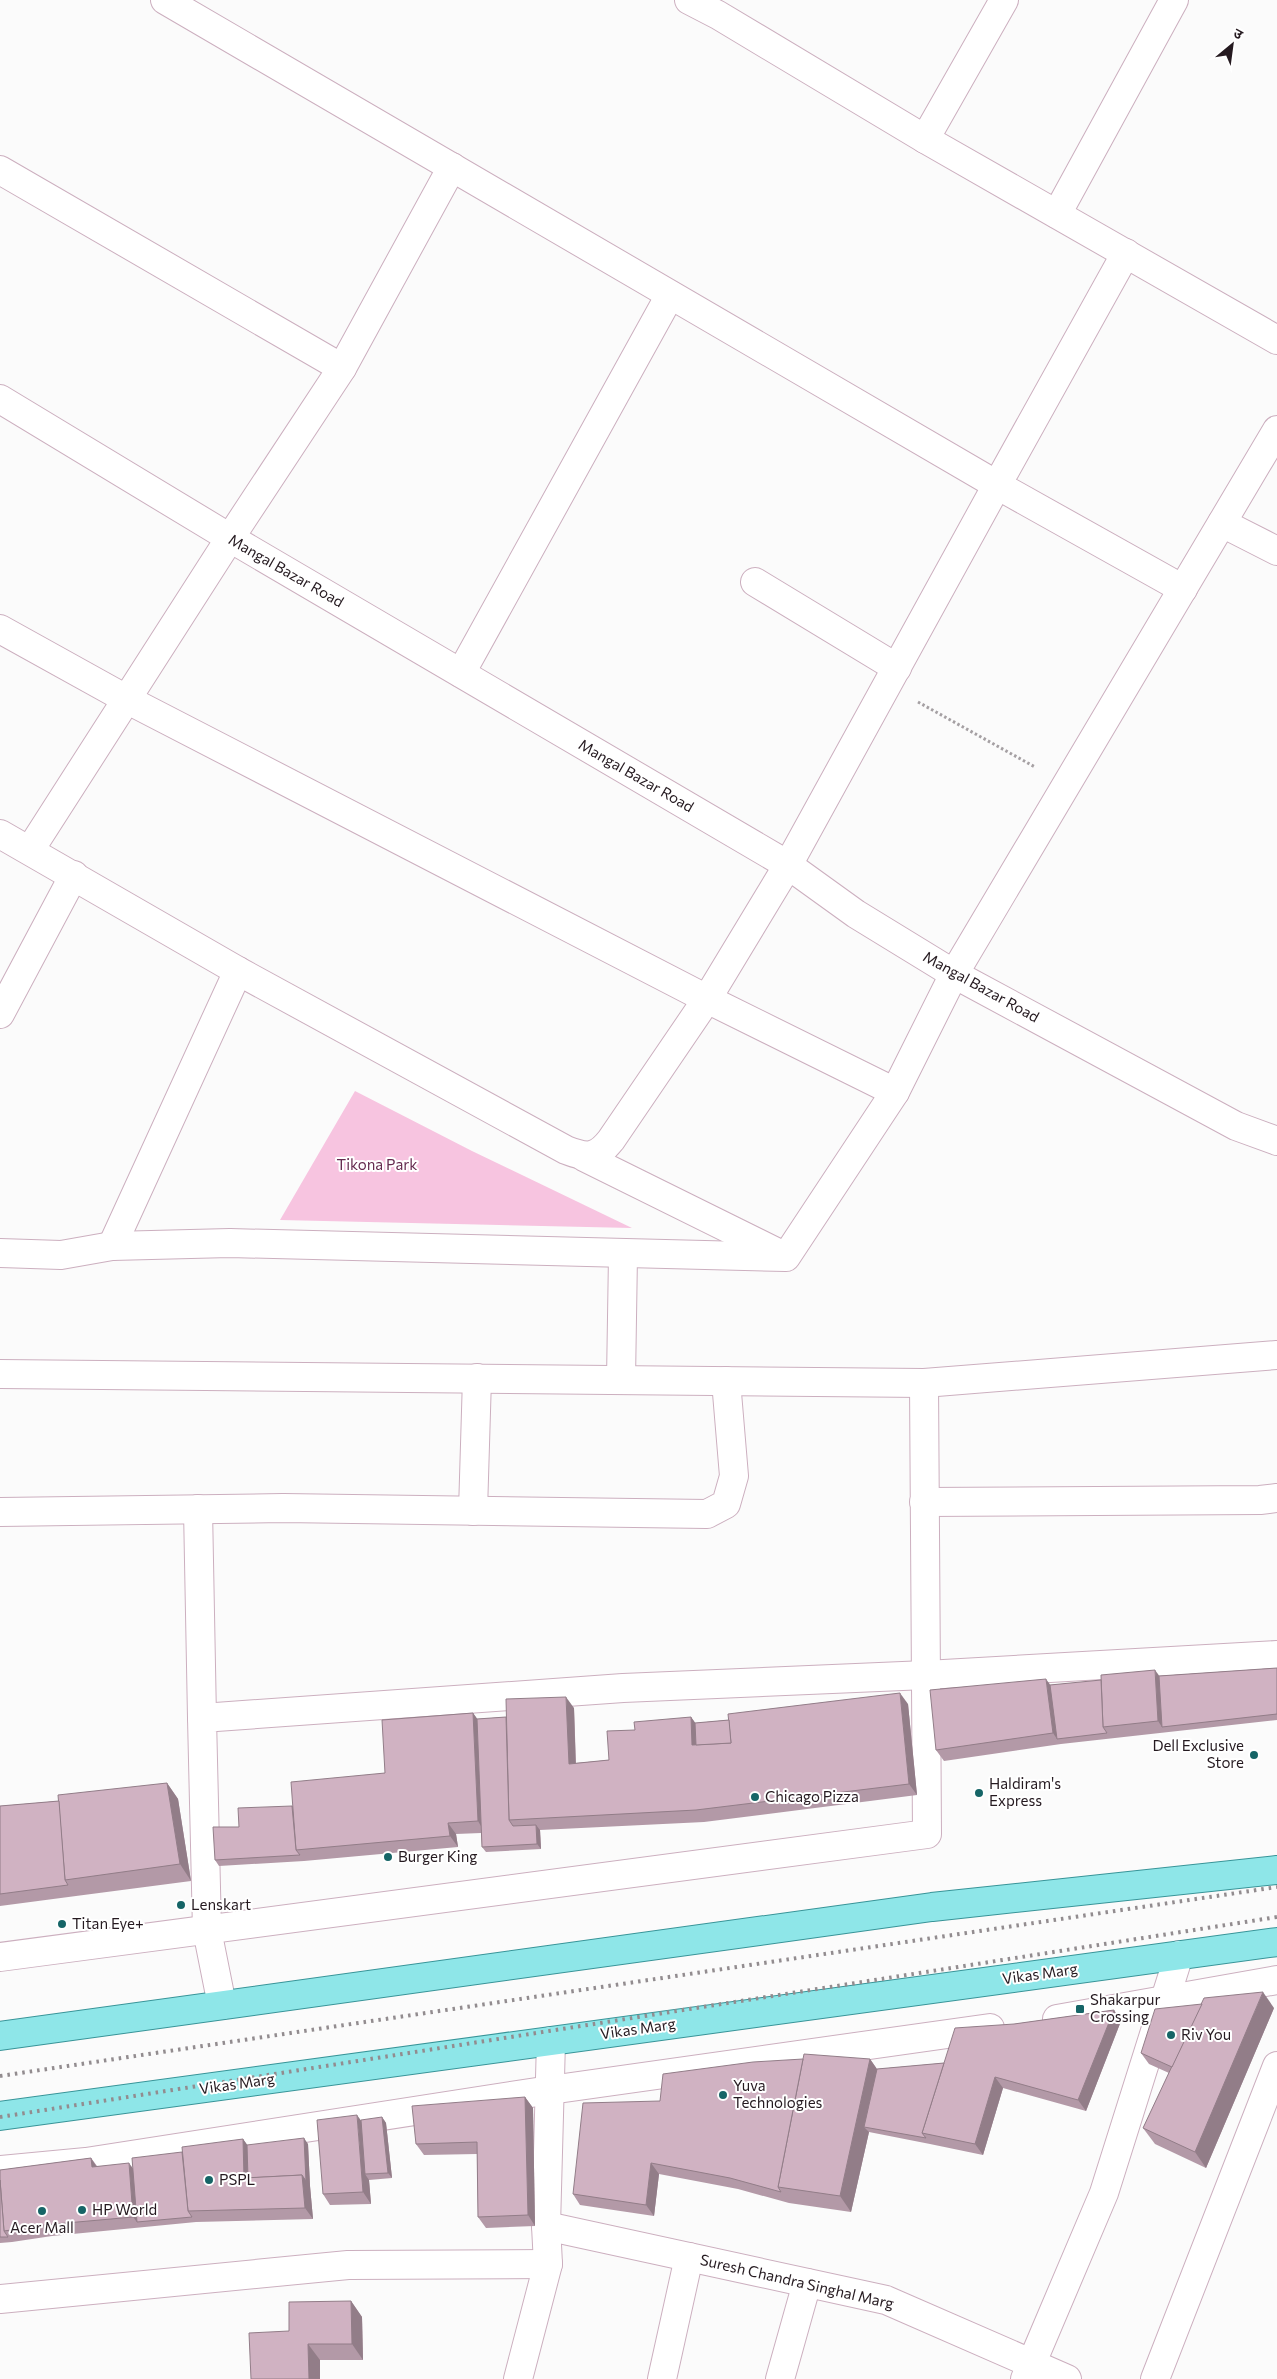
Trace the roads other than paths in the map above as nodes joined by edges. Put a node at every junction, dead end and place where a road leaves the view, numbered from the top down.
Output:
1 (165, 0) edge
2 (689, 0) edge
3 (1004, 0) edge
4 (1174, 0) edge
5 (722, 7) edge
6 (925, 140) junction
7 (452, 168) junction
8 (0, 170) edge
9 (1057, 214) junction
10 (1126, 253) junction
11 (670, 295) junction
12 (1277, 340) edge
13 (342, 368) junction
14 (0, 399) edge
15 (1277, 430) edge
16 (997, 485) junction
17 (1222, 523) junction
18 (230, 538) junction
19 (1277, 551) edge
20 (755, 582) dead end
21 (1183, 589) junction
22 (0, 629) edge
23 (461, 673) junction
24 (892, 676) junction
25 (128, 700) junction
26 (0, 834) edge
27 (30, 850) junction
28 (788, 865) junction
29 (74, 874) junction
30 (238, 971) junction
31 (954, 974) junction
32 (707, 999) junction
33 (0, 1014) edge
34 (895, 1092) junction
35 (1277, 1141) edge
36 (584, 1157) junction
37 (112, 1246) junction
38 (0, 1253) edge
39 (623, 1255) junction
40 (786, 1257) junction
41 (1277, 1355) edge
42 (0, 1374) edge
43 (477, 1378) junction
44 (621, 1380) junction
45 (726, 1381) junction
46 (924, 1383) junction
47 (1277, 1498) edge
48 (924, 1502) junction
49 (198, 1509) junction
50 (473, 1511) junction
51 (0, 1512) edge
52 (1277, 1655) edge
53 (926, 1675) junction
54 (202, 1718) junction
55 (1277, 1870) edge
56 (207, 1930) junction
57 (1277, 1942) edge
58 (1179, 1955) junction
59 (0, 1957) edge
60 (1277, 1980) edge
61 (1165, 2001) junction
62 (222, 2005) junction
63 (0, 2036) edge
64 (551, 2041) junction
65 (1277, 2066) edge
66 (550, 2090) junction
67 (0, 2116) edge
68 (0, 2170) edge
69 (546, 2226) junction
70 (690, 2257) junction
71 (548, 2264) junction
72 (807, 2283) junction
73 (0, 2299) edge
74 (1028, 2371) edge
75 (518, 2379) edge
76 (662, 2379) edge
77 (780, 2379) edge
78 (1067, 2379) edge
79 (1155, 2379) edge

1 - 7 street
2 - 5 street
3 - 6 street
4 - 9 street
5 - 6 street
6 - 9 street
7 - 11 street
7 - 13 street
8 - 13 street
9 - 10 street
10 - 12 street
10 - 16 street
11 - 16 street
11 - 23 street
13 - 18 street
14 - 18 street, Mangal Bazar Road
15 - 17 street
16 - 21 street
16 - 24 street
17 - 19 street
17 - 21 street
18 - 23 street, Mangal Bazar Road
18 - 25 street
20 - 24 street
21 - 31 street
22 - 25 street
23 - 28 street, Mangal Bazar Road
24 - 28 street
25 - 27 street
25 - 32 street
26 - 27 street
27 - 29 street
28 - 31 street, Mangal Bazar Road
28 - 32 street
29 - 30 street
29 - 33 street
30 - 36 street
30 - 37 street
31 - 34 street
31 - 35 street, Mangal Bazar Road
32 - 34 street
32 - 36 street
34 - 40 street
36 - 40 street
37 - 38 street
37 - 39 street
39 - 40 street
39 - 44 street
41 - 46 street
42 - 43 street
43 - 44 street
43 - 50 street
44 - 45 street
45 - 46 street
45 - 50 street
46 - 48 street
47 - 48 street
48 - 53 street
49 - 50 street
49 - 51 street
49 - 54 street
52 - 53 street
53 - 54 street
53 - 56 street
54 - 56 street
55 - 62 main road
56 - 59 street
56 - 62 street
57 - 58 main road, Vikas Marg
58 - 61 street
58 - 64 main road, Vikas Marg
60 - 61 street
61 - 66 street
61 - 74 street
62 - 63 main road
64 - 66 street
64 - 67 main road, Vikas Marg
65 - 79 street
66 - 68 street
66 - 69 street
69 - 70 street, Suresh Chandra Singhal Marg
69 - 71 street
70 - 72 street, Suresh Chandra Singhal Marg
70 - 76 street
71 - 73 street
71 - 75 street
72 - 74 street, Suresh Chandra Singhal Marg
72 - 77 street
74 - 78 street, Suresh Chandra Singhal Marg

